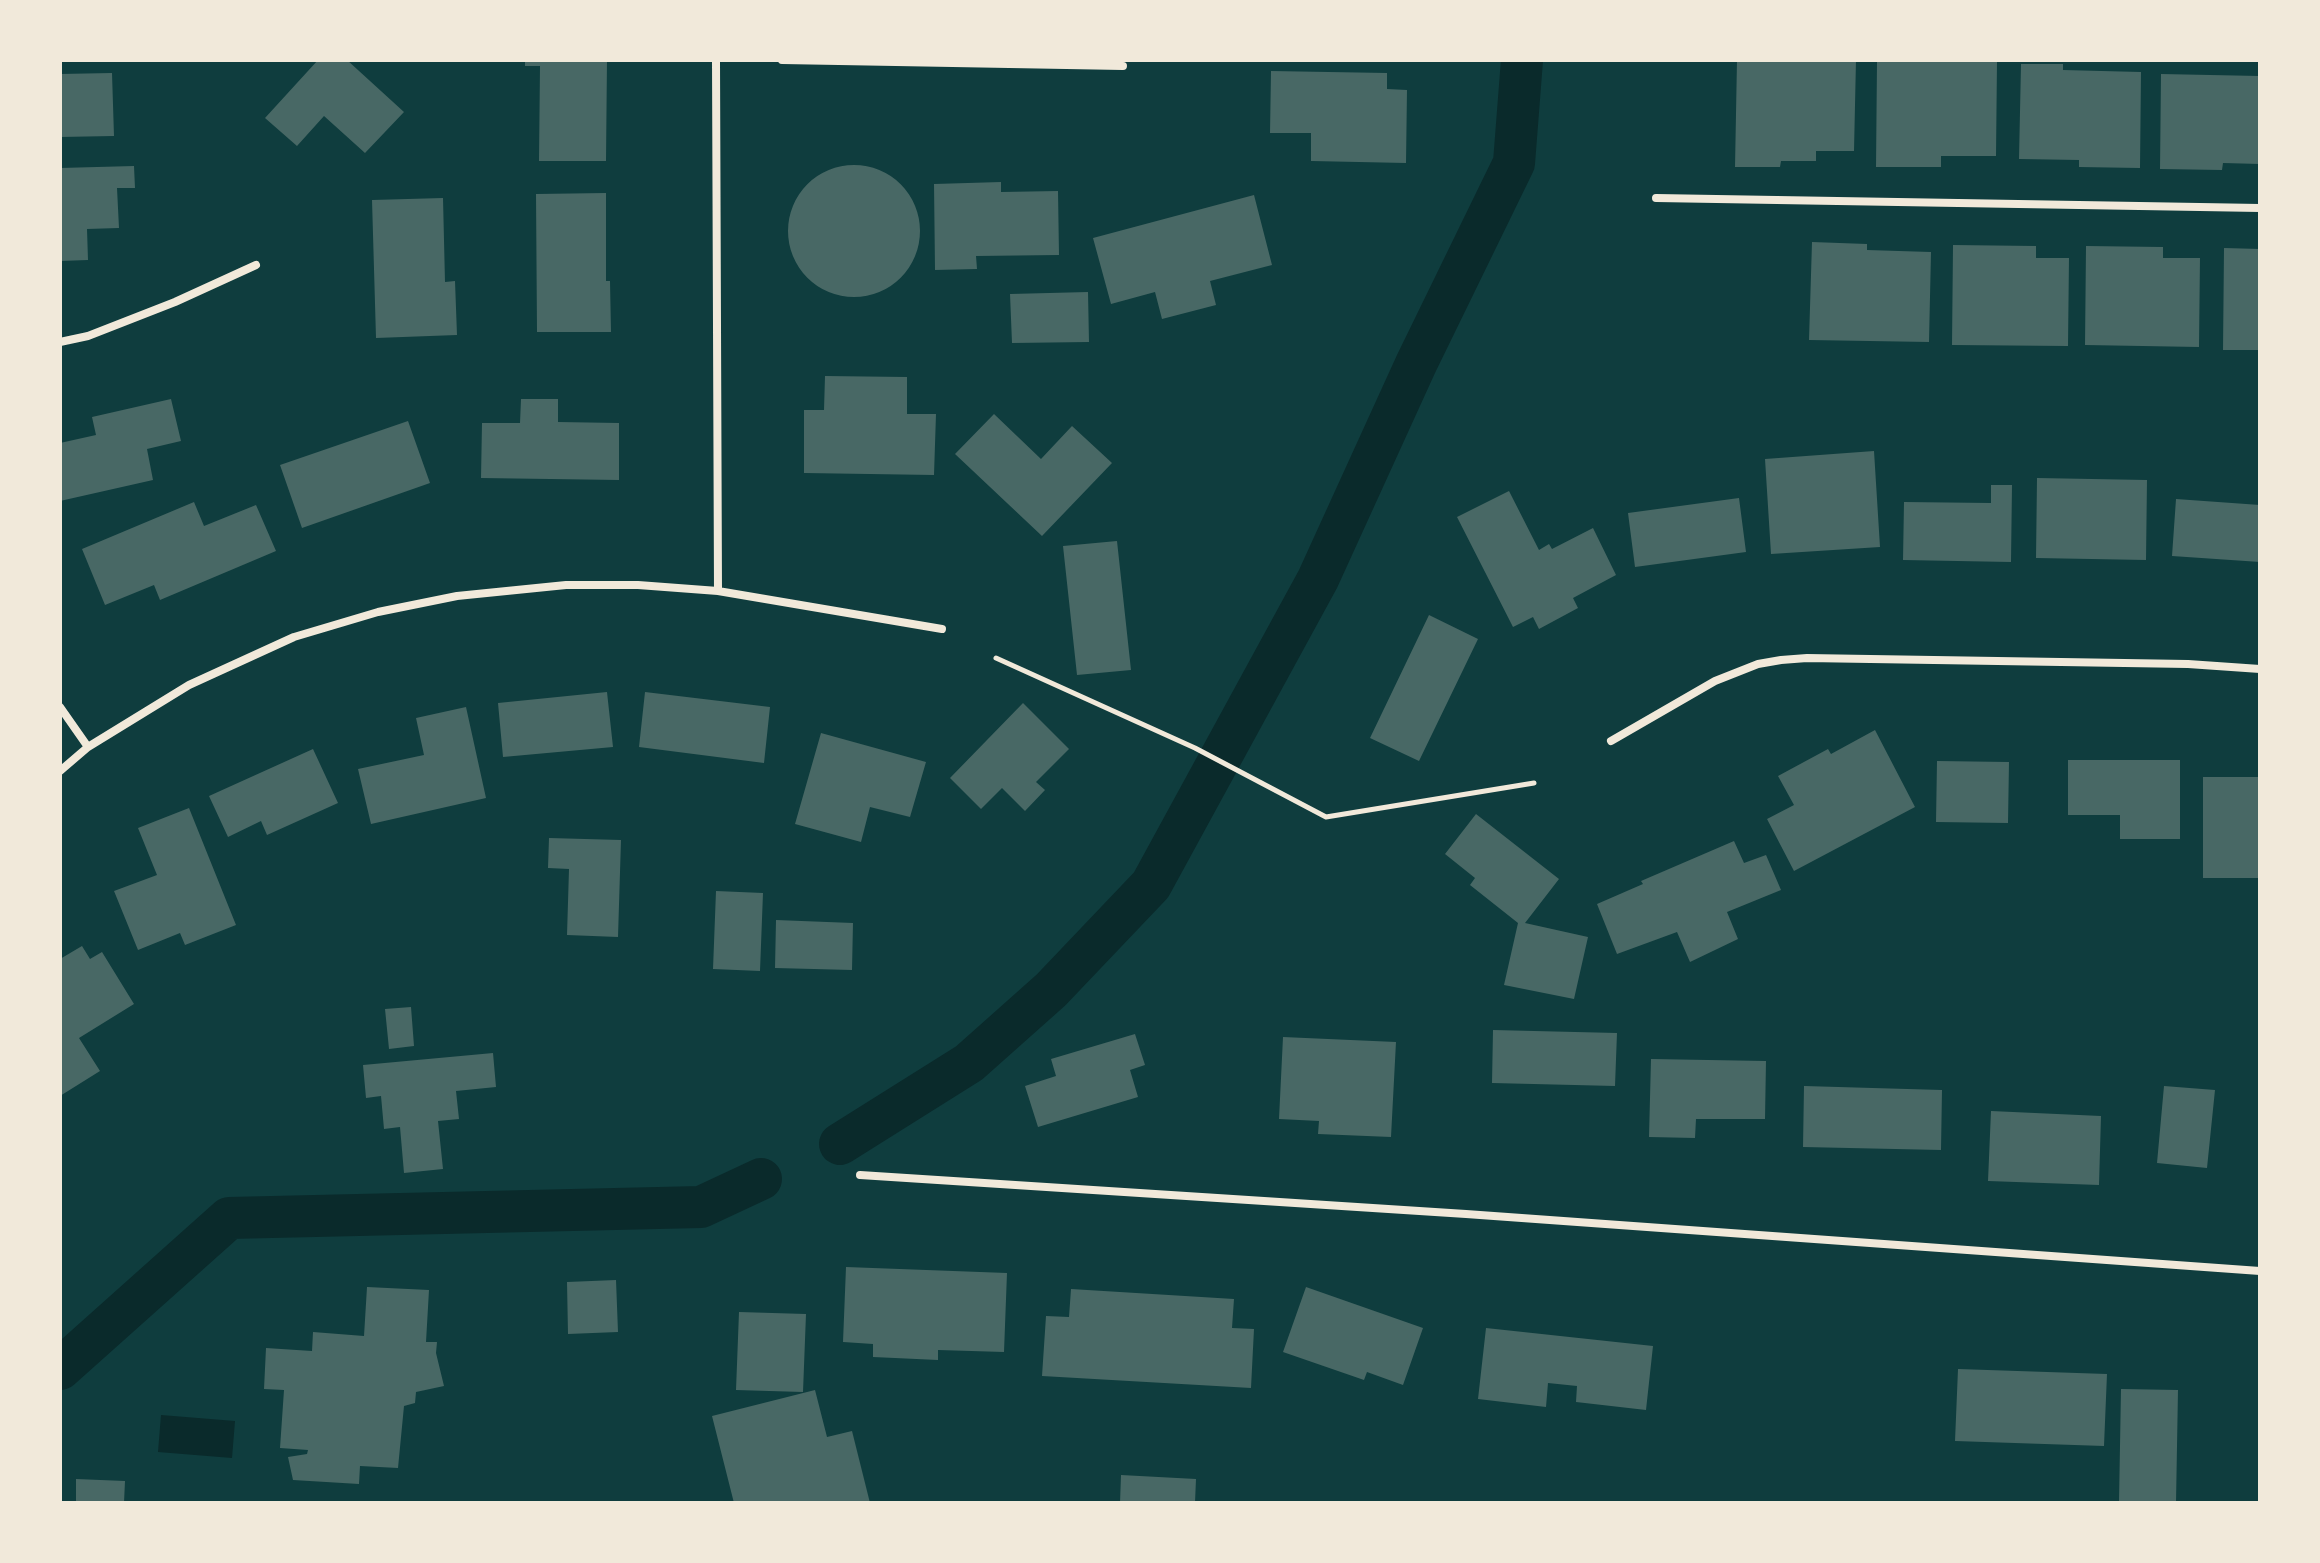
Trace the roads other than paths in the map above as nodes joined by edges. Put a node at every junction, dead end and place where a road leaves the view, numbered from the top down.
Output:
1 (716, 60) edge
2 (782, 60) edge
3 (1123, 66) dead end
4 (1656, 198) dead end
5 (2260, 208) edge
6 (256, 265) dead end
7 (60, 342) edge
8 (718, 591) junction
9 (942, 629) dead end
10 (2260, 669) edge
11 (60, 707) edge
12 (1611, 741) dead end
13 (88, 747) junction
14 (60, 771) edge
15 (860, 1175) dead end
16 (2260, 1271) edge

1 - 8 street
2 - 3 street
4 - 5 street
6 - 7 street
8 - 9 street
8 - 13 street
10 - 12 street
11 - 13 street
13 - 14 street
15 - 16 street

